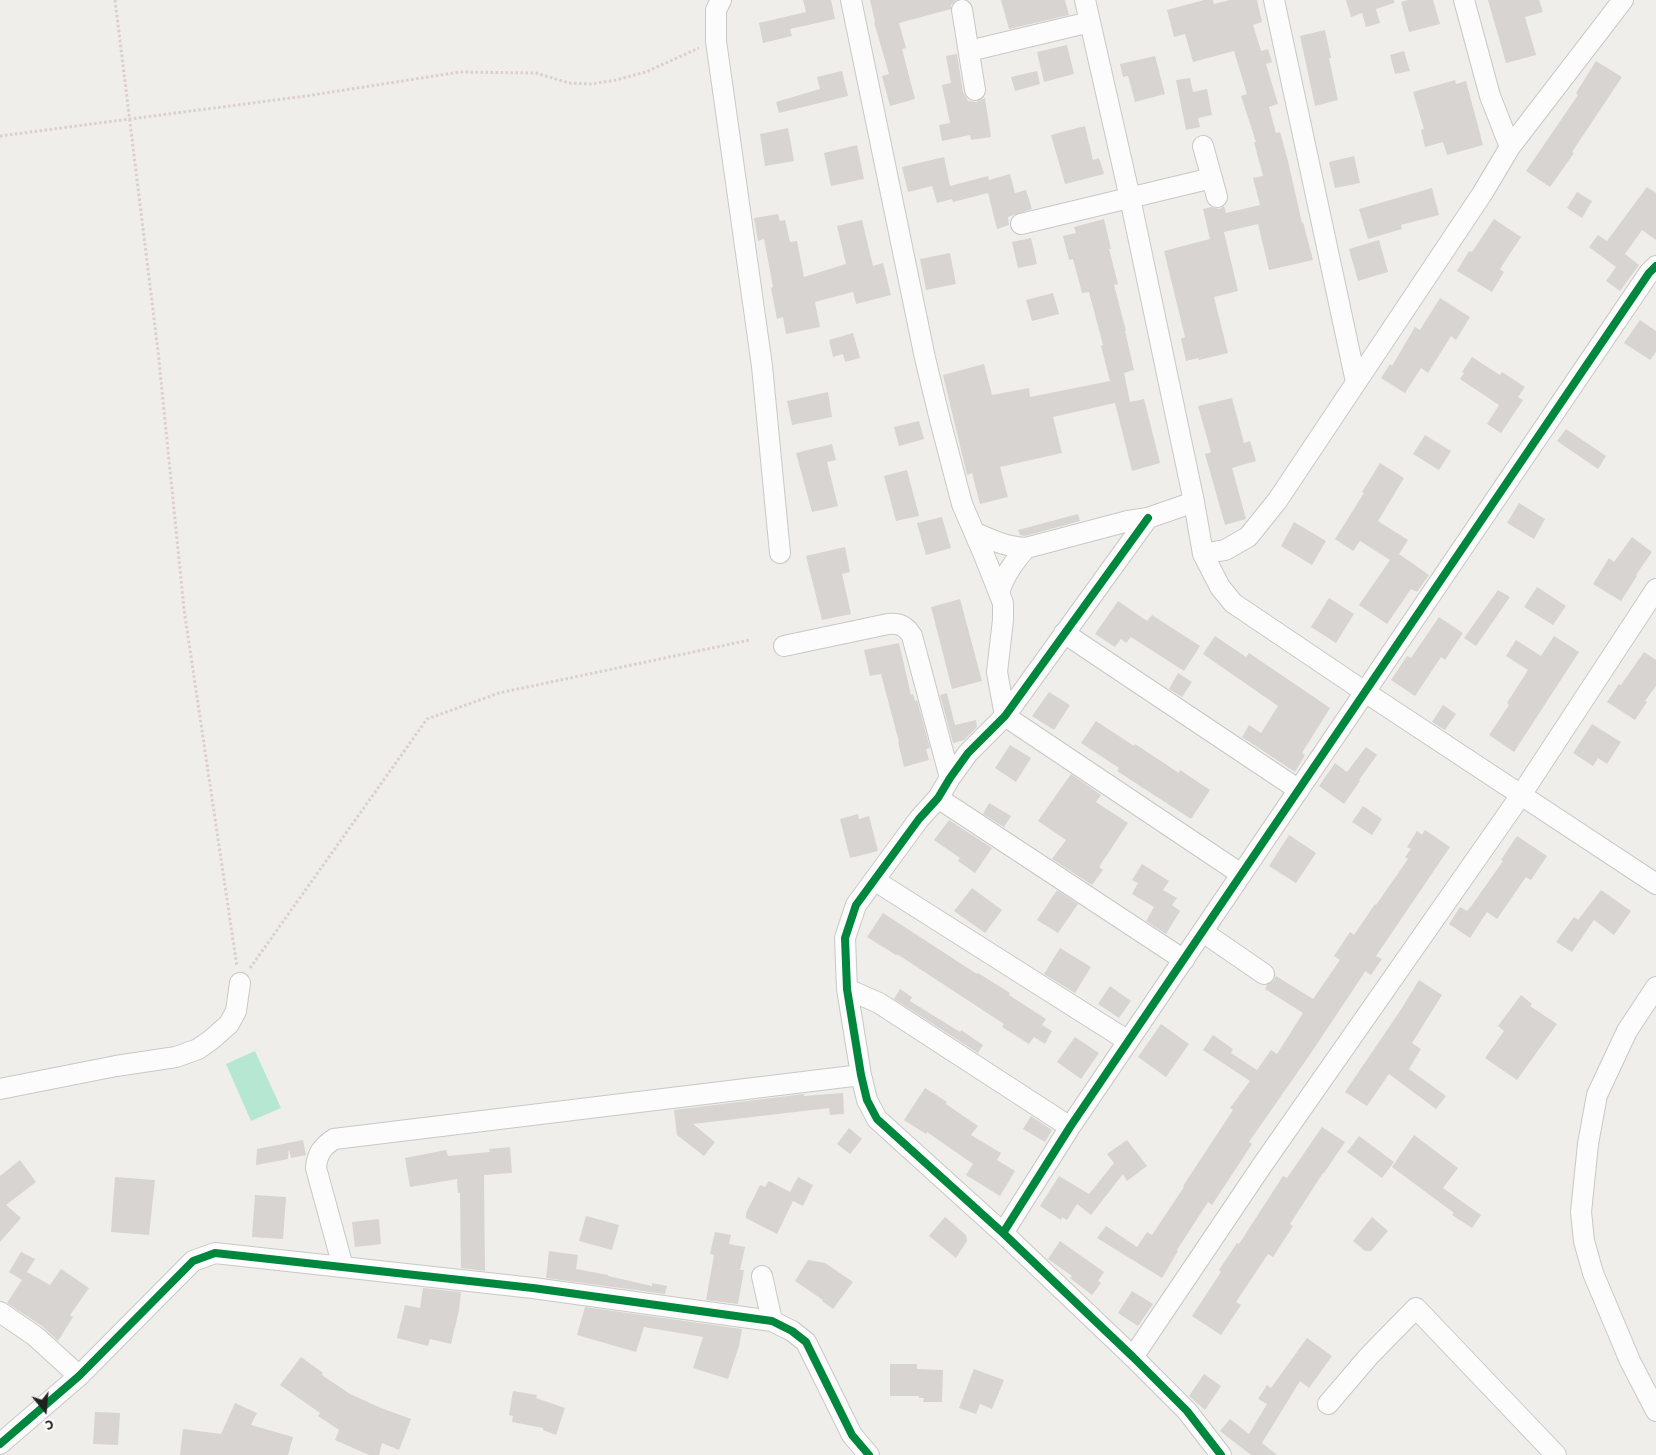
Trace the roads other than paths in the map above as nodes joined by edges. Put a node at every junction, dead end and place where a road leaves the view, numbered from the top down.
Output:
1 (721, 0) edge
2 (851, 0) edge
3 (1085, 0) edge
4 (1274, 0) edge
5 (1464, 0) edge
6 (1622, 0) edge
7 (962, 10) dead end
8 (1090, 22) junction
9 (969, 50) junction
10 (975, 90) dead end
11 (1203, 146) dead end
12 (1510, 147) junction
13 (1212, 178) junction
14 (1217, 197) dead end
15 (1130, 198) junction
16 (1021, 224) dead end
17 (1656, 266) edge
18 (1356, 382) junction
19 (1194, 502) junction
20 (1148, 518) junction
21 (974, 532) junction
22 (1026, 548) junction
23 (780, 553) dead end
24 (1203, 554) junction
25 (1656, 589) edge
26 (999, 593) junction
27 (1064, 633) junction
28 (784, 646) dead end
29 (1365, 692) junction
30 (1005, 716) junction
31 (950, 778) junction
32 (1298, 790) junction
33 (1521, 795) junction
34 (938, 798) junction
35 (1241, 874) junction
36 (874, 880) junction
37 (1656, 884) edge
38 (1203, 932) junction
39 (1184, 960) junction
40 (1264, 974) dead end
41 (240, 983) road end
42 (1656, 987) edge
43 (846, 988) junction
44 (1128, 1041) junction
45 (861, 1075) junction
46 (0, 1089) edge
47 (1070, 1127) junction
48 (1003, 1233) junction
49 (343, 1267) junction
50 (762, 1276) dead end
51 (0, 1312) edge
52 (772, 1321) junction
53 (1133, 1357) junction
54 (79, 1376) junction
55 (1328, 1404) dead end
56 (1656, 1411) edge
57 (0, 1444) edge
58 (0, 1452) edge
59 (7, 1455) edge
60 (869, 1455) edge
61 (1220, 1455) edge
62 (1556, 1455) edge

1 - 23 street
2 - 21 street
3 - 8 street
4 - 18 street
5 - 12 street
6 - 12 street
7 - 9 street
8 - 9 street
8 - 15 street
9 - 10 street
11 - 13 street
12 - 18 street
13 - 14 street
13 - 15 street
15 - 16 street
15 - 19 street
17 - 29 street
18 - 24 street
19 - 20 street
19 - 24 street
20 - 22 street
20 - 27 street
21 - 22 street
21 - 26 street
22 - 26 street
24 - 29 street
25 - 33 street
26 - 30 street
27 - 30 street
27 - 32 street
28 - 31 street
29 - 32 street
29 - 33 street
30 - 31 street
30 - 35 street
31 - 34 street
32 - 35 street
33 - 37 street
33 - 53 street
34 - 36 street
34 - 39 street
35 - 38 street
36 - 43 street
36 - 44 street
38 - 39 street
38 - 40 street
39 - 44 street
41 - 46 street
42 - 56 street
43 - 45 street
43 - 47 street
44 - 47 street
45 - 48 street
45 - 49 street
47 - 48 street
48 - 53 street
49 - 52 street
49 - 54 street
50 - 52 street
51 - 54 street
52 - 60 street
53 - 61 street
54 - 57 street
55 - 62 street
58 - 59 street

